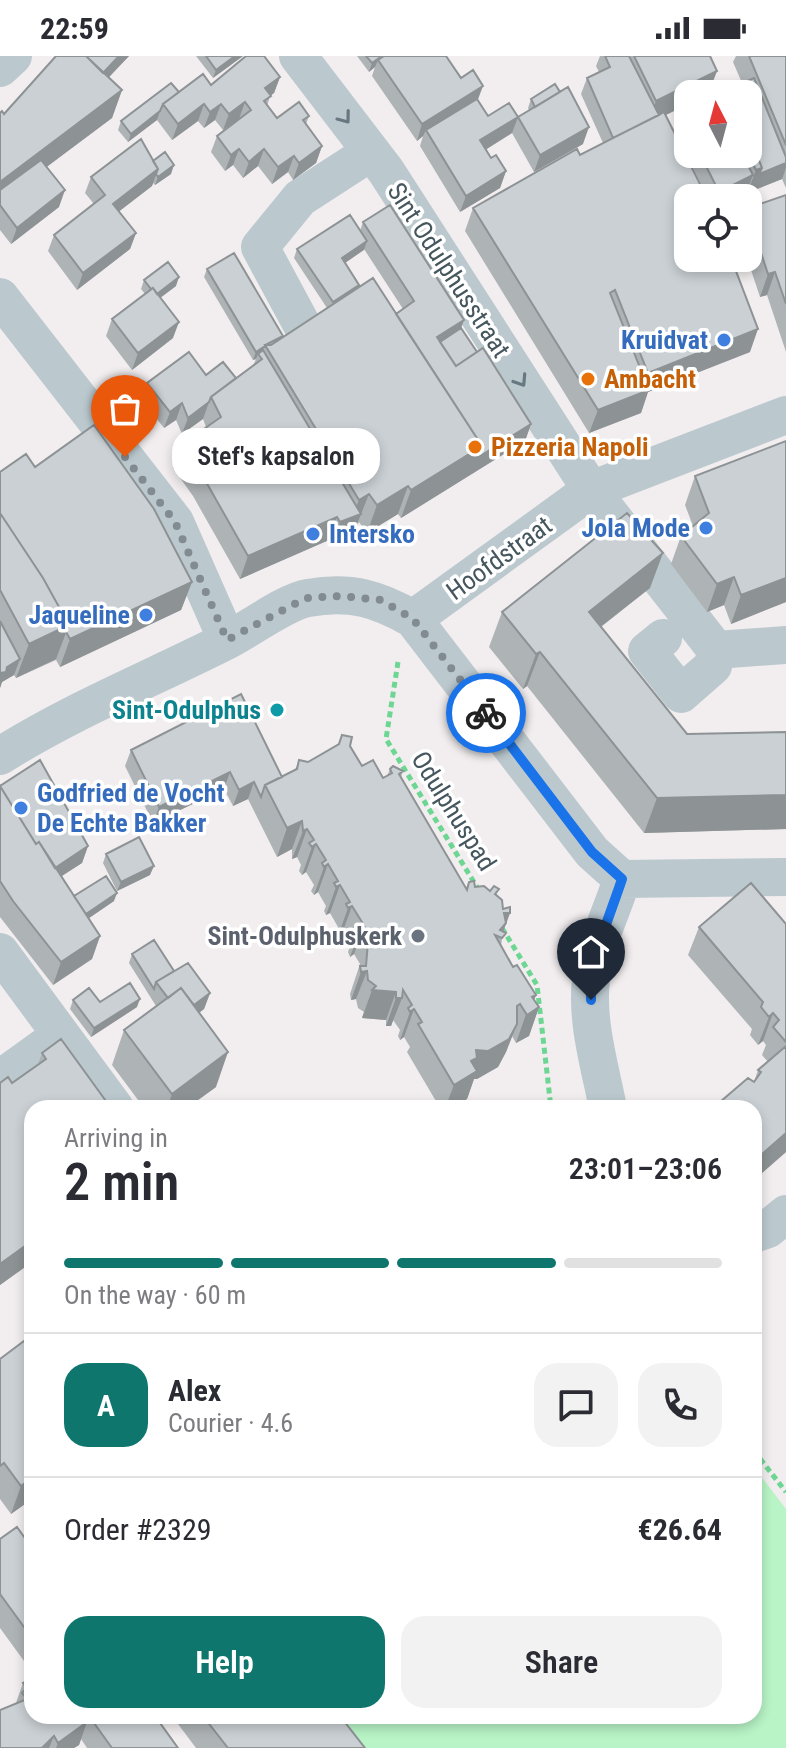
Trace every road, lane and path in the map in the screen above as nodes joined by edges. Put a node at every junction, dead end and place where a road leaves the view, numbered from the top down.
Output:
1 (13, 56) edge
2 (298, 56) edge
3 (0, 68) edge
4 (371, 152) junction
5 (0, 297) edge
6 (302, 325) edge
7 (786, 415) edge
8 (591, 490) junction
9 (413, 619) junction
10 (663, 638) dead end
11 (227, 640) junction
12 (786, 645) edge
13 (716, 650) junction
14 (0, 756) edge
15 (786, 877) edge
16 (622, 879) junction
17 (482, 894) edge
18 (497, 920) edge
19 (0, 952) edge
20 (61, 1035) junction
21 (0, 1079) edge
22 (109, 1100) edge
23 (550, 1100) edge
24 (607, 1100) edge
25 (786, 1214) edge
26 (762, 1231) edge
27 (762, 1461) edge
28 (786, 1492) edge

1 - 3 street
2 -> 4 street, Sint Odulphusstraat
4 - 6 street
4 -> 8 street, Sint Odulphusstraat
5 - 11 street
7 - 8 street, Hoofdstraat
8 - 9 street, Hoofdstraat
8 - 13 street, Sint Odulphusstraat
9 - 11 street
9 - 16 street
9 - 17 path, Odulphuspad
10 - 13 street
11 - 14 street
12 - 13 street
15 - 16 street
16 - 24 street
18 - 23 path
19 - 20 street
20 - 21 street
20 - 22 street
25 - 26 street
27 - 28 path

